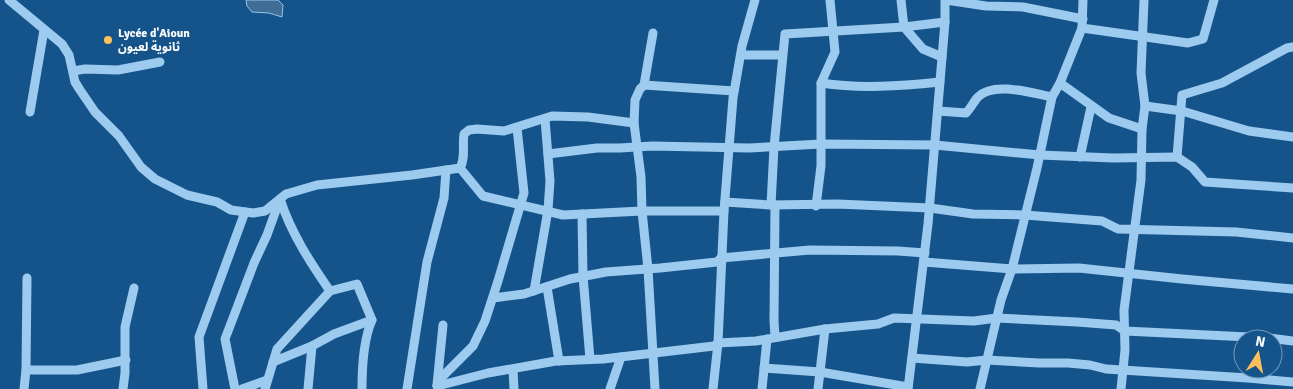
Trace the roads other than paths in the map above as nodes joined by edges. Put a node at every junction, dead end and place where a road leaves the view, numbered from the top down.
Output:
1 (9, 0) edge
2 (755, 0) edge
3 (830, 0) edge
4 (901, 0) edge
5 (946, 0) edge
6 (1083, 0) edge
7 (1144, 0) edge
8 (1214, 0) edge
9 (945, 22) junction
10 (1082, 23) junction
11 (904, 27) junction
12 (44, 30) junction
13 (834, 30) junction
14 (653, 33) dead end
15 (1143, 36) junction
16 (1293, 47) edge
17 (741, 55) junction
18 (782, 55) junction
19 (942, 57) junction
20 (160, 62) dead end
21 (73, 71) junction
22 (940, 82) junction
23 (821, 83) junction
24 (1060, 84) junction
25 (644, 85) junction
26 (734, 91) junction
27 (1052, 97) junction
28 (1091, 106) junction
29 (1145, 106) junction
30 (938, 111) junction
31 (1182, 111) junction
32 (30, 112) dead end
33 (545, 119) junction
34 (634, 123) junction
35 (517, 128) junction
36 (1142, 129) junction
37 (1293, 137) edge
38 (821, 144) junction
39 (935, 145) junction
40 (729, 147) junction
41 (774, 147) junction
42 (637, 148) junction
43 (548, 154) junction
44 (1040, 155) junction
45 (1080, 157) junction
46 (1177, 157) junction
47 (1142, 158) junction
48 (460, 168) junction
49 (446, 170) junction
50 (1293, 188) edge
51 (280, 199) junction
52 (522, 204) junction
53 (773, 205) junction
54 (816, 206) junction
55 (724, 207) junction
56 (930, 208) junction
57 (548, 210) junction
58 (642, 210) junction
59 (245, 212) junction
60 (582, 214) junction
61 (1025, 215) junction
62 (1134, 229) junction
63 (1293, 238) edge
64 (775, 253) junction
65 (924, 257) junction
66 (721, 258) junction
67 (648, 269) junction
68 (1012, 269) junction
69 (1128, 274) junction
70 (583, 276) junction
71 (27, 278) dead end
72 (547, 287) junction
73 (134, 288) dead end
74 (1293, 288) edge
75 (330, 291) junction
76 (534, 291) junction
77 (493, 298) junction
78 (997, 318) junction
79 (917, 319) junction
80 (372, 320) junction
81 (443, 325) dead end
82 (825, 329) junction
83 (1125, 331) junction
84 (771, 338) junction
85 (1293, 341) edge
86 (718, 343) junction
87 (312, 346) junction
88 (654, 354) junction
89 (621, 357) junction
90 (590, 358) junction
91 (912, 358) junction
92 (126, 360) junction
93 (987, 360) junction
94 (559, 361) junction
95 (273, 362) junction
96 (764, 368) junction
97 (512, 369) junction
98 (1123, 369) junction
99 (26, 370) junction
100 (820, 372) junction
101 (1293, 382) edge
102 (266, 385) edge
103 (436, 387) edge
104 (908, 388) edge
105 (24, 389) edge
106 (123, 389) edge
107 (203, 389) edge
108 (235, 389) edge
109 (242, 389) edge
110 (308, 389) edge
111 (362, 389) edge
112 (407, 389) edge
113 (514, 389) edge
114 (610, 389) edge
115 (655, 389) edge
116 (713, 389) edge
117 (762, 389) edge
118 (818, 389) edge
119 (980, 389) edge
120 (1121, 389) edge

1 - 12 street
2 - 17 street
3 - 13 street
4 - 11 street
5 - 9 street
5 - 10 street
6 - 10 street
7 - 15 street
8 - 15 street
9 - 11 street
9 - 19 street
10 - 15 street
10 - 24 street
11 - 13 street
11 - 19 street
12 - 21 street
12 - 32 street
13 - 18 street
13 - 23 street
14 - 25 street
15 - 29 street
16 - 31 street
17 - 18 street
17 - 26 street
18 - 41 street
19 - 22 street
20 - 21 street
21 - 59 street
22 - 23 street
22 - 30 street
23 - 38 street
24 - 27 street
24 - 28 street
25 - 26 street
25 - 34 street
26 - 40 street
27 - 30 street
27 - 44 street
28 - 36 street
28 - 45 street
29 - 31 street
29 - 36 street
30 - 39 street
31 - 37 street
31 - 46 street
33 - 34 street
33 - 35 street
33 - 43 street
34 - 42 street
35 - 48 street
35 - 52 street
36 - 47 street
38 - 39 street
38 - 41 street
38 - 54 street
39 - 44 street
39 - 56 street
40 - 41 street
40 - 42 street
40 - 55 street
41 - 53 street
42 - 43 street
42 - 58 street
43 - 57 street
44 - 45 street
44 - 61 street
45 - 47 street
46 - 47 street
46 - 50 street
47 - 62 street
48 - 49 street
48 - 52 street
49 - 51 street
49 - 112 street
51 - 59 street
51 - 75 street
51 - 108 street
52 - 57 street
52 - 77 street
53 - 54 street
53 - 55 street
53 - 64 street
54 - 56 street
55 - 58 street
55 - 66 street
56 - 61 street
56 - 65 street
57 - 60 street
57 - 76 street
58 - 60 street
58 - 67 street
59 - 107 street
60 - 70 street
61 - 62 street
61 - 68 street
62 - 63 street
62 - 69 street
64 - 65 street
64 - 66 street
64 - 84 street
65 - 68 street
65 - 79 street
66 - 67 street
66 - 86 street
67 - 70 street
67 - 88 street
68 - 69 street
68 - 78 street
69 - 74 street
69 - 83 street
70 - 72 street
70 - 90 street
71 - 99 street
72 - 76 street
72 - 94 street
73 - 92 street
75 - 80 street
75 - 95 street
76 - 77 street
77 - 103 street
78 - 79 street
78 - 83 street
78 - 93 street
79 - 82 street
79 - 91 street
80 - 87 street
80 - 111 street
81 - 103 street
82 - 84 street
82 - 100 street
83 - 85 street
83 - 98 street
84 - 86 street
84 - 96 street
86 - 88 street
86 - 116 street
87 - 95 street
87 - 110 street
88 - 89 street
88 - 115 street
89 - 90 street
89 - 114 street
90 - 94 street
91 - 93 street
91 - 104 street
92 - 99 street
92 - 106 street
93 - 98 street
93 - 119 street
94 - 97 street
95 - 102 street
96 - 100 street
96 - 117 street
97 - 103 street
97 - 113 street
98 - 101 street
98 - 120 street
99 - 105 street
100 - 104 street
100 - 118 street
102 - 109 street

